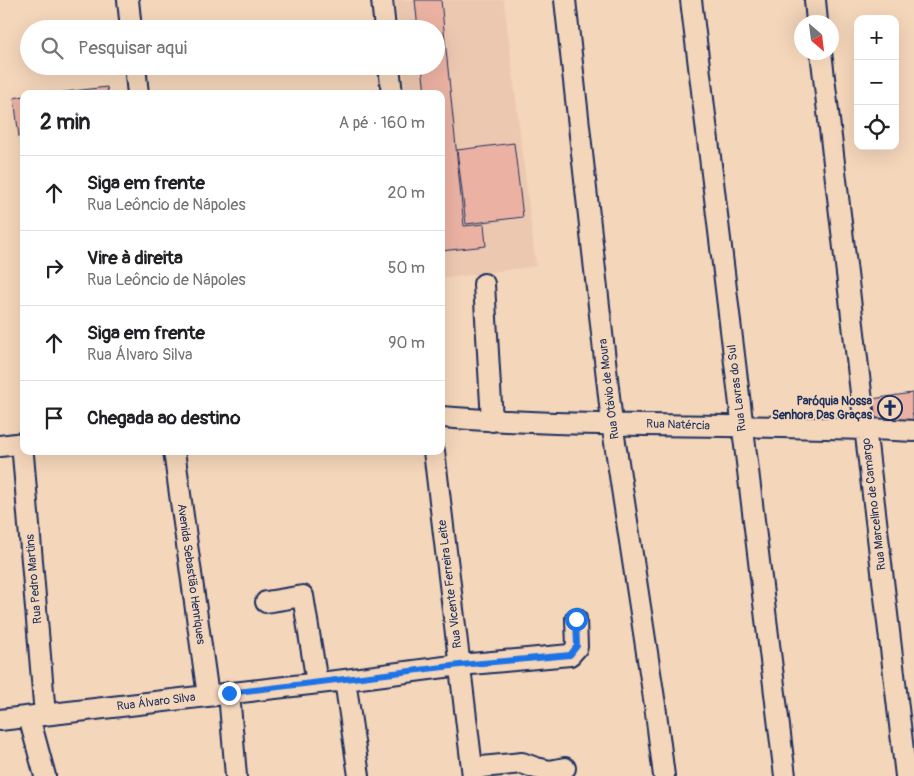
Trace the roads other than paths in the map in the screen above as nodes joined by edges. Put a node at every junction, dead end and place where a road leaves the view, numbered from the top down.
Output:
1 (128, 0) edge
2 (382, 0) edge
3 (566, 0) edge
4 (691, 0) edge
5 (814, 0) edge
6 (816, 15) edge
7 (130, 20) edge
8 (384, 20) edge
9 (822, 60) edge
10 (136, 75) edge
11 (390, 75) edge
12 (138, 90) edge
13 (392, 90) edge
14 (484, 284) dead end
15 (445, 417) edge
16 (492, 421) junction
17 (612, 423) junction
18 (742, 427) junction
19 (865, 428) junction
20 (914, 431) edge
21 (20, 443) edge
22 (0, 446) edge
23 (24, 455) edge
24 (175, 455) edge
25 (434, 455) edge
26 (266, 602) dead end
27 (576, 619) dead end
28 (460, 665) junction
29 (345, 680) junction
30 (317, 684) junction
31 (229, 693) junction
32 (208, 696) junction
33 (37, 716) junction
34 (0, 720) edge
35 (565, 768) dead end
36 (473, 772) edge
37 (914, 773) edge
38 (45, 776) edge
39 (236, 776) edge
40 (359, 776) edge
41 (664, 776) edge
42 (785, 776) edge
43 (908, 776) edge

1 - 7 street
2 - 8 street
3 - 17 street, Rua Otávio de Moura
4 - 18 street, Rua Lavras do Sul
5 - 6 street
9 - 19 street, Rua Marcelino de Camargo
10 - 12 street
11 - 13 street
14 - 16 street
15 - 16 street, Rua Natércia
16 - 17 street, Rua Natércia
17 - 18 street, Rua Natércia
17 - 41 street, Rua Otávio de Moura
18 - 19 street, Rua Natércia
18 - 42 street, Rua Lavras do Sul
19 - 20 street, Rua Natércia
19 - 43 street, Rua Marcelino de Camargo
21 - 22 street
23 - 33 street, Rua Pedro Martins
24 - 32 street, Avenida Sebastião Henriques
25 - 28 street, Rua Vicente Ferreira Leite
26 - 30 street
27 - 28 street, Rua Álvaro Silva
28 - 29 street, Rua Álvaro Silva
28 - 36 street, Rua Vicente Ferreira Leite
29 - 30 street, Rua Álvaro Silva
29 - 40 street
30 - 31 street, Rua Álvaro Silva
31 - 32 street, Rua Álvaro Silva
31 - 39 street
32 - 33 street, Rua Álvaro Silva
33 - 34 street, Rua Álvaro Silva
33 - 38 street, Rua Pedro Martins
35 - 36 street
37 - 43 street

